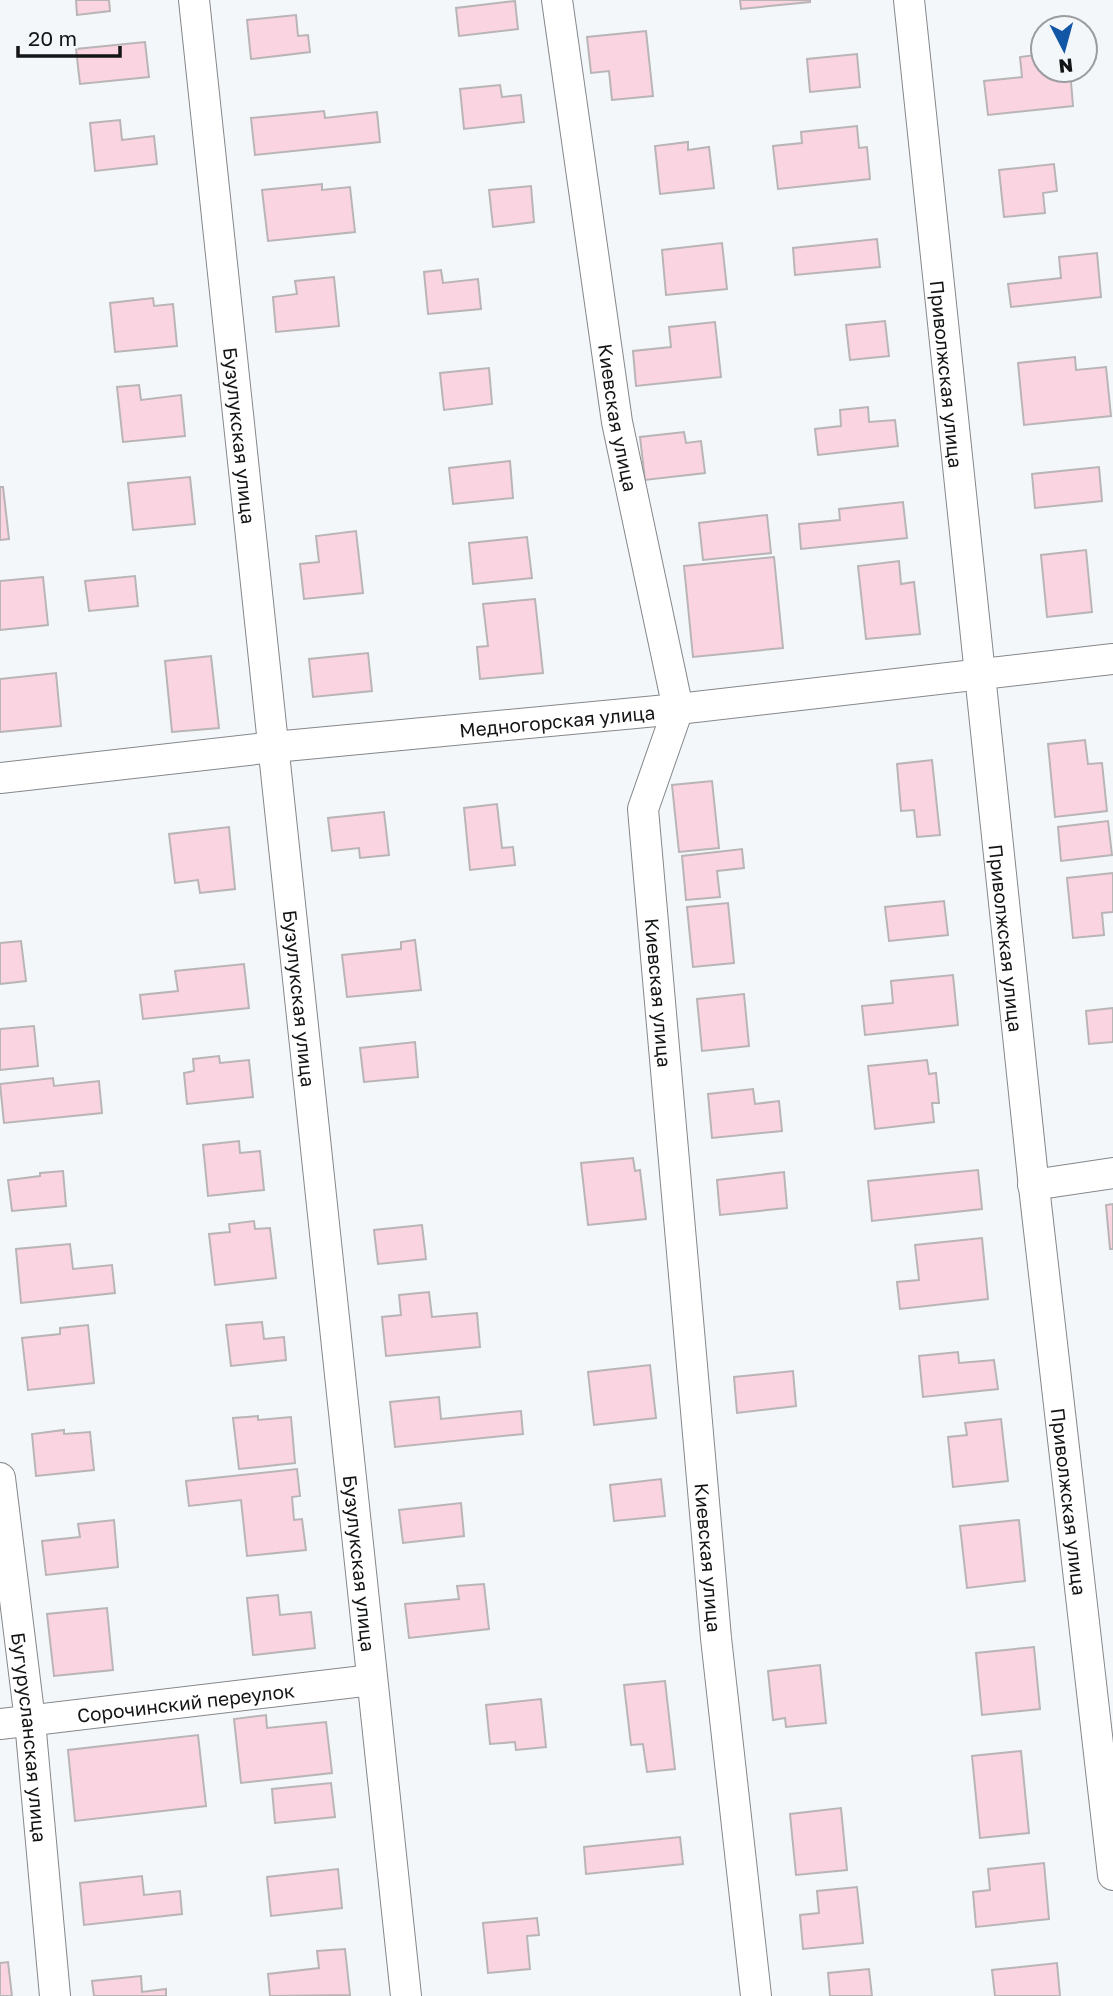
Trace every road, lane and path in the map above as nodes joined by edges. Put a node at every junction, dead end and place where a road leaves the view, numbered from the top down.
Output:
1 (194, 0) edge
2 (557, 0) edge
3 (909, 0) edge
4 (1113, 659) edge
5 (978, 674) junction
6 (678, 709) junction
7 (274, 747) junction
8 (0, 778) edge
9 (1113, 1173) edge
10 (1034, 1185) junction
11 (0, 1478) edge
12 (372, 1680) junction
13 (30, 1721) junction
14 (0, 1724) edge
15 (1113, 1875) edge
16 (55, 1996) edge
17 (406, 1996) edge
18 (756, 1996) edge

1 - 7 street, Бузулукская улица
2 - 6 street, Киевская улица
3 - 5 street, Приволжская улица
4 - 5 street, Медногорская улица
5 - 6 street, Медногорская улица
5 - 10 street, Приволжская улица
6 - 7 street, Медногорская улица
6 - 18 street, Киевская улица
7 - 8 street, Медногорская улица
7 - 12 street, Бузулукская улица
9 - 10 street
10 - 15 street, Приволжская улица
11 - 13 street, Бугурусланская улица
12 - 13 street, Сорочинский переулок
12 - 17 street, Бузулукская улица
13 - 14 street, Сорочинский переулок
13 - 16 street, Бугурусланская улица

